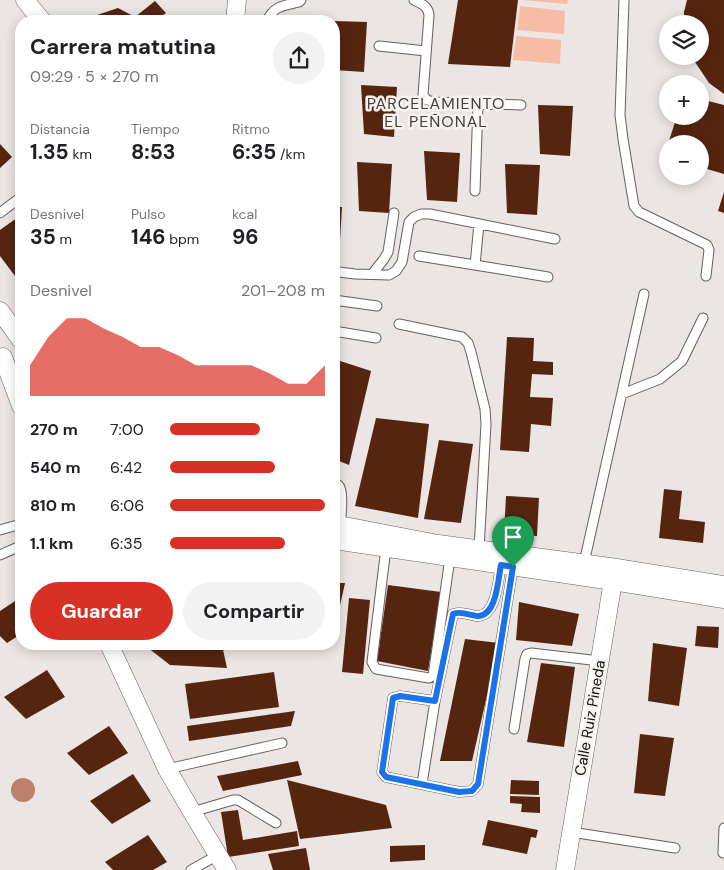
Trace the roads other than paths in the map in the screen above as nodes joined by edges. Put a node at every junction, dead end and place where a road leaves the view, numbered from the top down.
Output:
1 (25, 0) edge
2 (237, 0) edge
3 (301, 0) edge
4 (414, 0) edge
5 (624, 0) edge
6 (37, 15) edge
7 (236, 15) edge
8 (270, 15) edge
9 (379, 46) dead end
10 (426, 51) junction
11 (478, 104) junction
12 (521, 105) dead end
13 (475, 191) dead end
14 (15, 202) edge
15 (394, 213) dead end
16 (0, 214) edge
17 (479, 224) junction
18 (555, 239) dead end
19 (419, 256) dead end
20 (475, 265) junction
21 (340, 272) edge
22 (373, 274) junction
23 (706, 276) dead end
24 (548, 277) dead end
25 (644, 294) dead end
26 (340, 301) edge
27 (377, 306) dead end
28 (0, 311) edge
29 (704, 318) dead end
30 (399, 324) dead end
31 (15, 332) edge
32 (340, 332) edge
33 (376, 338) dead end
34 (1, 354) edge
35 (15, 372) edge
36 (15, 390) edge
37 (622, 394) junction
38 (340, 487) edge
39 (340, 500) edge
40 (15, 526) edge
41 (0, 530) edge
42 (340, 531) edge
43 (340, 531) edge
44 (15, 548) edge
45 (386, 548) junction
46 (479, 549) junction
47 (0, 555) edge
48 (450, 558) junction
49 (584, 564) junction
50 (507, 566) junction
51 (611, 574) junction
52 (724, 585) edge
53 (724, 599) edge
54 (112, 650) edge
55 (600, 661) junction
56 (435, 701) junction
57 (514, 729) dead end
58 (282, 743) dead end
59 (167, 769) junction
60 (422, 784) junction
61 (192, 812) junction
62 (276, 822) dead end
63 (724, 828) edge
64 (571, 832) junction
65 (675, 848) dead end
66 (723, 853) dead end
67 (218, 855) junction
68 (192, 870) edge
69 (227, 870) edge
70 (565, 870) edge

1 - 6 street
2 - 7 street
3 - 8 lane
4 - 10 lane
5 - 23 lane
9 - 10 lane
10 - 11 lane
11 - 12 lane
11 - 13 lane
14 - 16 lane
15 - 22 lane
17 - 18 lane
17 - 20 lane
17 - 22 lane
19 - 20 lane
20 - 24 lane
21 - 22 lane
25 - 37 lane
26 - 27 lane
28 - 31 street
29 - 37 lane
30 - 46 lane
32 - 33 lane
34 - 35 street
34 - 36 street
37 - 49 lane
38 - 39 lane
40 - 41 lane
42 - 46 street
43 - 45 street
44 - 47 lane
45 - 48 street
45 - 48 lane
46 - 49 street
48 - 50 street
49 - 51 street
50 - 51 street
50 - 56 lane
50 - 60 lane
51 - 52 street
51 - 53 street
51 - 55 street, Calle Ruiz Pineda
54 - 59 street
55 - 57 lane
55 - 64 street, Calle Ruiz Pineda
56 - 60 lane
56 - 60 lane
58 - 59 lane
59 - 61 street
61 - 62 lane
61 - 67 street
63 - 66 lane
64 - 65 lane
64 - 70 street, Calle Ruiz Pineda
67 - 68 lane
67 - 69 street

